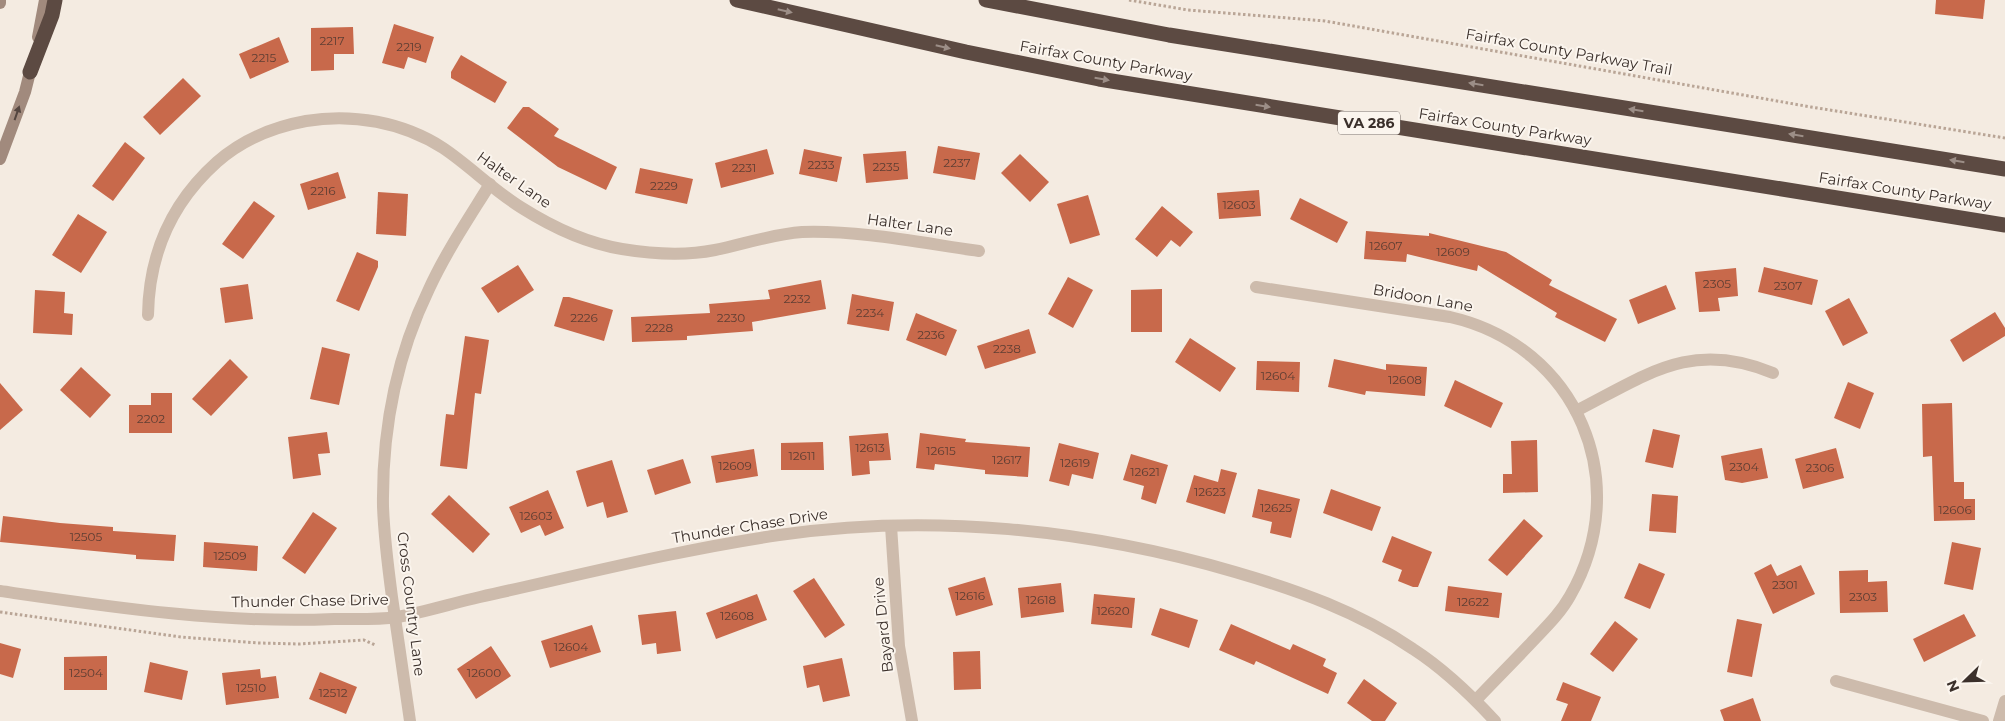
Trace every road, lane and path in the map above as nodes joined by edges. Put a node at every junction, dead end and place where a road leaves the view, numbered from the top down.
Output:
1 (45, 0) edge
2 (55, 0) edge
3 (737, 0) edge
4 (986, 0) edge
5 (1129, 0) edge
6 (30, 72) junction
7 (2005, 138) edge
8 (0, 159) edge
9 (2005, 169) edge
10 (490, 184) junction
11 (2005, 225) edge
12 (979, 251) dead end
13 (1256, 287) dead end
14 (148, 314) dead end
15 (1773, 373) dead end
16 (1576, 411) junction
17 (891, 526) junction
18 (0, 591) edge
19 (366, 595) dead end
20 (346, 603) dead end
21 (0, 612) edge
22 (395, 617) junction
23 (375, 645) dead end
24 (1836, 680) dead end
25 (1476, 700) junction
26 (2005, 701) edge
27 (410, 721) edge
28 (912, 721) edge
29 (1495, 721) edge
30 (1983, 721) edge
31 (1999, 721) edge

1 - 6 main road
2 - 6 highway
3 -> 11 highway, Fairfax County Parkway / VA 286
9 -> 4 highway
5 - 7 path, Fairfax County Parkway Trail
8 -> 6 main road
10 - 12 street, Halter Lane
10 - 14 street, Halter Lane
10 - 22 street, Cross Country Lane
13 - 16 street, Bridoon Lane
15 - 16 street
16 - 25 street, Bridoon Lane
17 - 22 street, Thunder Chase Drive
17 - 25 street, Thunder Chase Drive
17 - 28 street, Bayard Drive
18 - 22 street, Thunder Chase Drive
19 - 20 path
21 - 23 path
22 - 27 street, Cross Country Lane
24 - 30 street
25 - 29 street, Thunder Chase Drive
26 - 31 street

